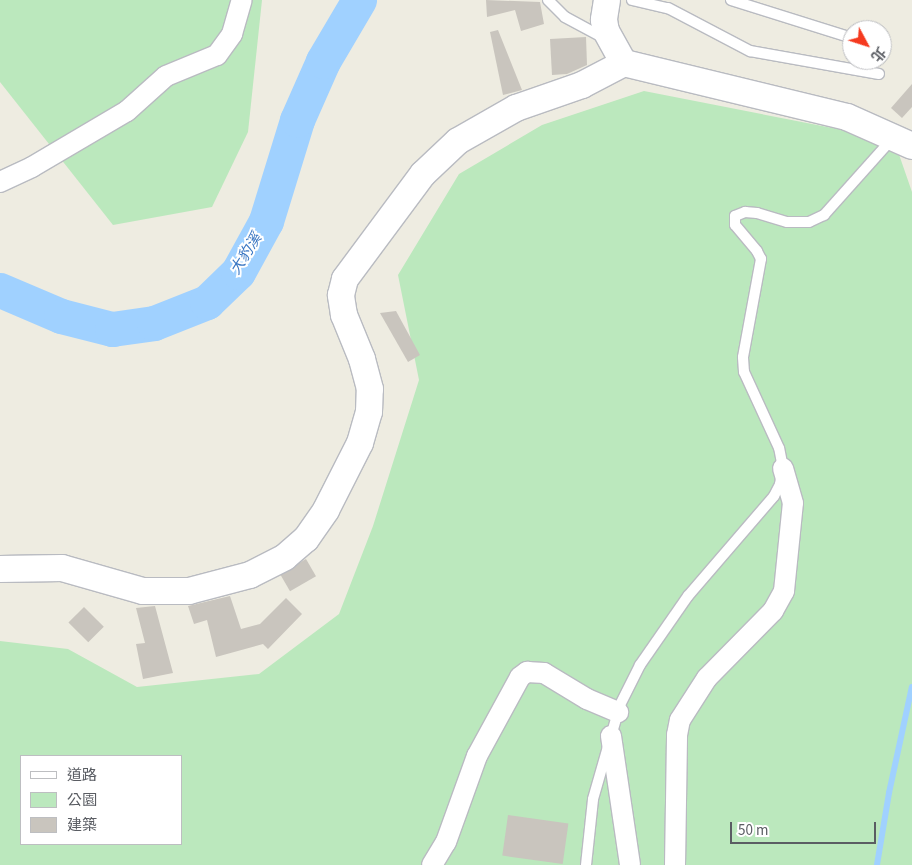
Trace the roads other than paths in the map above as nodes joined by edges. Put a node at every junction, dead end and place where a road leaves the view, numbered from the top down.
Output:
1 (242, 0) edge
2 (548, 0) edge
3 (632, 0) edge
4 (731, 0) edge
5 (670, 4) edge
6 (607, 20) edge
7 (842, 35) edge
8 (624, 63) junction
9 (879, 74) dead end
10 (903, 141) edge
11 (0, 182) edge
12 (783, 468) junction
13 (0, 569) edge
14 (618, 712) junction
15 (611, 736) junction
16 (432, 865) edge
17 (586, 865) edge
18 (630, 865) edge
19 (675, 865) edge

1 - 11 street
2 - 6 lane
3 - 5 lane
4 - 7 lane
5 - 9 lane
6 - 8 street
8 - 10 street
8 - 13 street
10 - 12 lane
12 - 14 lane
12 - 19 street
14 - 15 lane
14 - 16 street
15 - 17 lane
15 - 18 street

